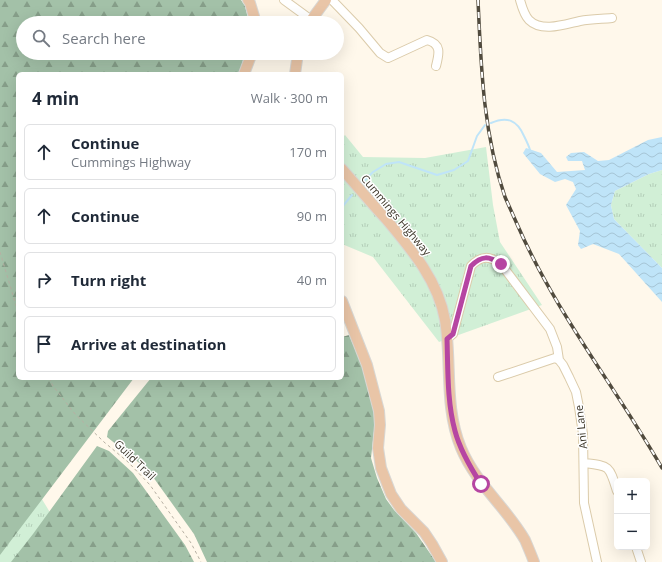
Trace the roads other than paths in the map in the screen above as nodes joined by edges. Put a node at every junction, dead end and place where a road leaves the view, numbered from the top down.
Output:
1 (248, 0) edge
2 (284, 0) edge
3 (326, 0) edge
4 (332, 0) edge
5 (520, 0) edge
6 (254, 16) edge
7 (304, 16) edge
8 (314, 16) edge
9 (612, 18) dead end
10 (249, 60) edge
11 (297, 60) edge
12 (436, 66) dead end
13 (245, 72) edge
14 (295, 72) edge
15 (344, 171) edge
16 (344, 306) edge
17 (447, 339) junction
18 (559, 360) junction
19 (498, 376) dead end
20 (584, 463) junction
21 (614, 482) edge
22 (637, 550) edge
23 (442, 562) edge
24 (534, 562) edge
25 (598, 562) edge
26 (641, 562) edge

1 - 6 main road
2 - 7 street
3 - 8 main road
4 - 12 street
5 - 9 street
10 - 13 main road
11 - 14 main road
15 - 17 main road, Cummings Highway
16 - 23 main road
17 - 18 street, Ani Lane
17 - 24 main road, Cummings Highway
18 - 19 street
18 - 20 street, Ani Lane
20 - 21 street
20 - 25 street, Ani Lane
22 - 26 street

